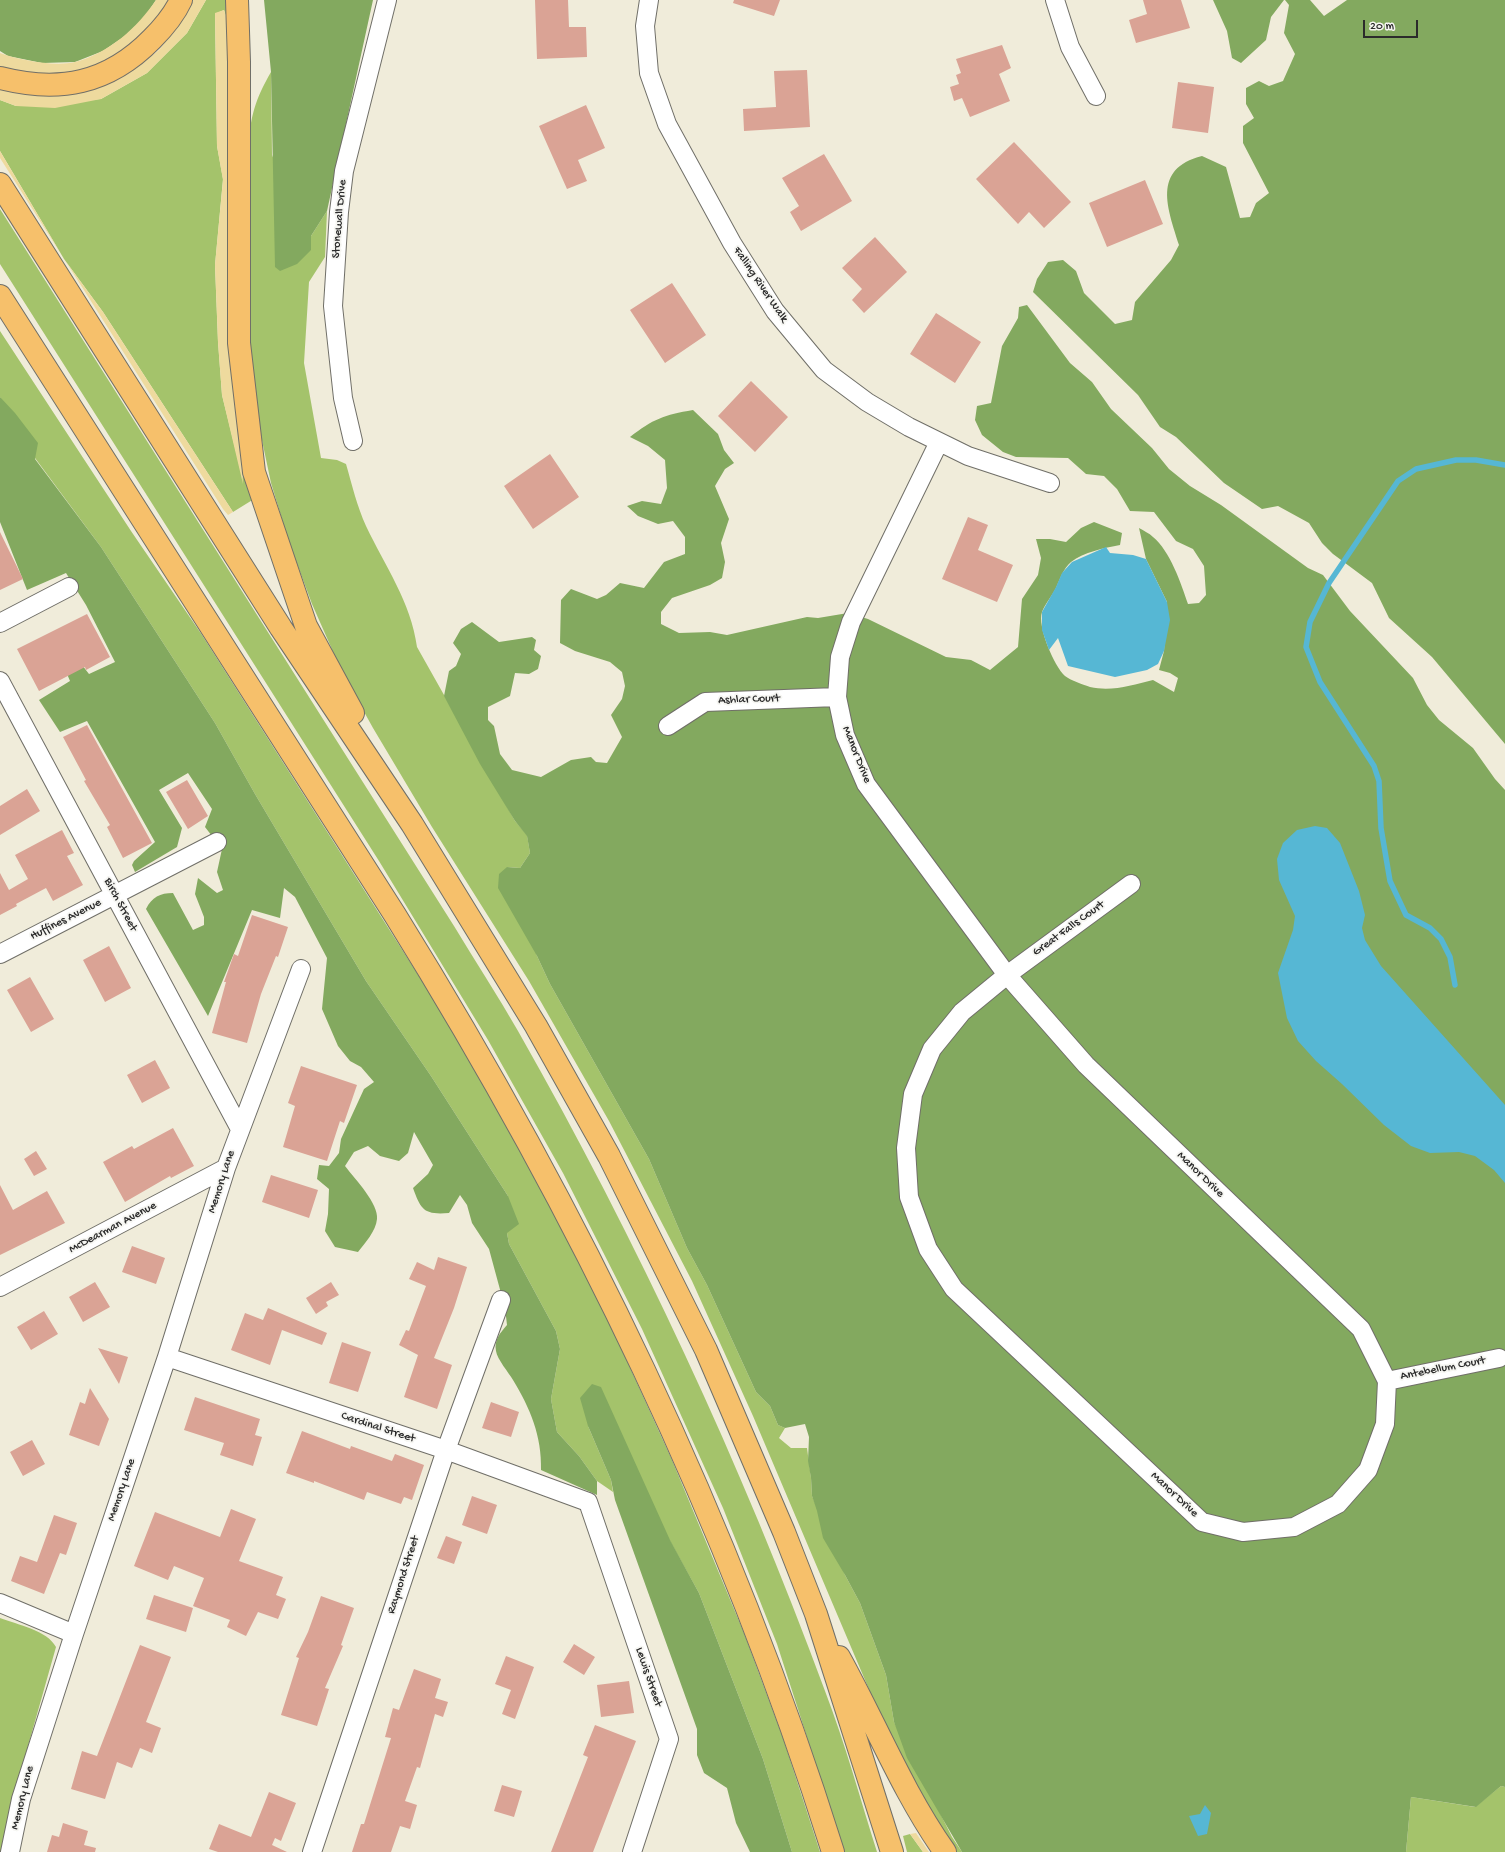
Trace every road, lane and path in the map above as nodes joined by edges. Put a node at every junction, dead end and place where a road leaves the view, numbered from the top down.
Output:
1 (181, 0) edge
2 (237, 0) edge
3 (387, 0) edge
4 (649, 0) edge
5 (1055, 0) edge
6 (0, 78) edge
7 (1096, 96) dead end
8 (0, 184) edge
9 (0, 296) edge
10 (353, 441) dead end
11 (939, 442) junction
12 (1050, 483) dead end
13 (69, 588) dead end
14 (0, 623) edge
15 (0, 681) edge
16 (837, 697) junction
17 (668, 726) dead end
18 (412, 824) junction
19 (217, 842) dead end
20 (1131, 884) dead end
21 (114, 895) junction
22 (0, 954) edge
23 (301, 969) dead end
24 (1007, 975) junction
25 (240, 1129) junction
26 (226, 1168) junction
27 (0, 1287) edge
28 (501, 1300) dead end
29 (167, 1357) junction
30 (1499, 1358) dead end
31 (1387, 1381) junction
32 (446, 1450) junction
33 (588, 1502) joint
34 (0, 1603) edge
35 (816, 1614) junction
36 (74, 1634) junction
37 (10, 1852) edge
38 (312, 1852) edge
39 (632, 1852) edge
40 (833, 1852) edge
41 (892, 1852) edge
42 (945, 1852) edge

1 - 6 highway
2 - 18 highway
3 - 10 street, Stonewall Drive
4 - 11 street, Falling River Walk
5 - 7 street
8 - 18 highway
9 - 40 highway
11 - 12 street, Falling River Walk
11 - 16 street, Manor Drive
13 - 14 street
15 - 21 street, Birch Street
16 - 17 street, Ashlar Court
16 - 24 street, Manor Drive
18 - 35 highway
19 - 21 street, Huffines Avenue
20 - 24 street, Great Falls Court
21 - 22 street, Huffines Avenue
21 - 25 street, Birch Street
23 - 25 street, Memory Lane
24 - 31 street, Manor Drive
24 - 31 street, Manor Drive
25 - 26 street, Memory Lane
26 - 27 street, McDearman Avenue
26 - 29 street, Memory Lane
28 - 32 street, Raymond Street
29 - 32 street, Cardinal Street
29 - 36 street, Memory Lane
30 - 31 street, Antebellum Court
32 - 33 street, Cardinal Street
32 - 38 street, Raymond Street
33 - 39 street, Lewis Street
34 - 36 street
35 - 41 highway
35 - 42 highway
36 - 37 street, Memory Lane

